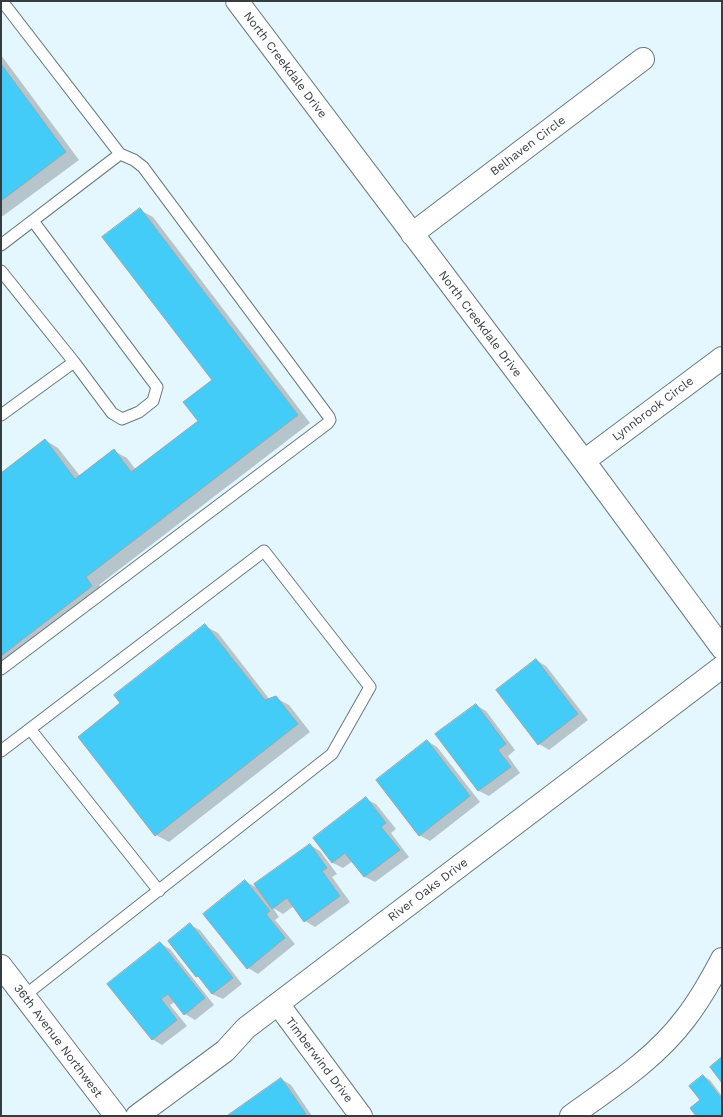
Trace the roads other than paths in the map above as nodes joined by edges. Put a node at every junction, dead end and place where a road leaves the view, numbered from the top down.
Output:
1 (2, 1) edge
2 (239, 2) edge
3 (643, 59) dead end
4 (120, 154) junction
5 (33, 221) junction
6 (412, 234) junction
7 (1, 245) edge
8 (1, 271) edge
9 (722, 358) edge
10 (74, 362) junction
11 (1, 415) edge
12 (584, 461) junction
13 (722, 648) edge
14 (722, 667) edge
15 (1, 669) edge
16 (30, 729) junction
17 (1, 751) edge
18 (158, 891) junction
19 (722, 959) edge
20 (1, 966) edge
21 (24, 996) junction
22 (278, 1004) junction
23 (116, 1116) edge
24 (137, 1116) edge
25 (361, 1116) edge
26 (571, 1116) edge

1 - 4 lane
2 - 6 street, North Creekdale Drive
3 - 6 street, Belhaven Circle
4 - 5 lane
4 - 15 lane
5 - 7 lane
5 - 10 lane
6 - 12 street, North Creekdale Drive
8 - 10 lane
9 - 12 street, Lynnbrook Circle
10 - 11 lane
12 - 13 street, North Creekdale Drive
14 - 22 street, River Oaks Drive
16 - 17 lane
16 - 18 lane
16 - 18 lane
18 - 21 lane
19 - 26 street
20 - 21 street, 36th Avenue Northwest
21 - 23 street, 36th Avenue Northwest
22 - 24 street, River Oaks Drive
22 - 25 street, Timberwind Drive

